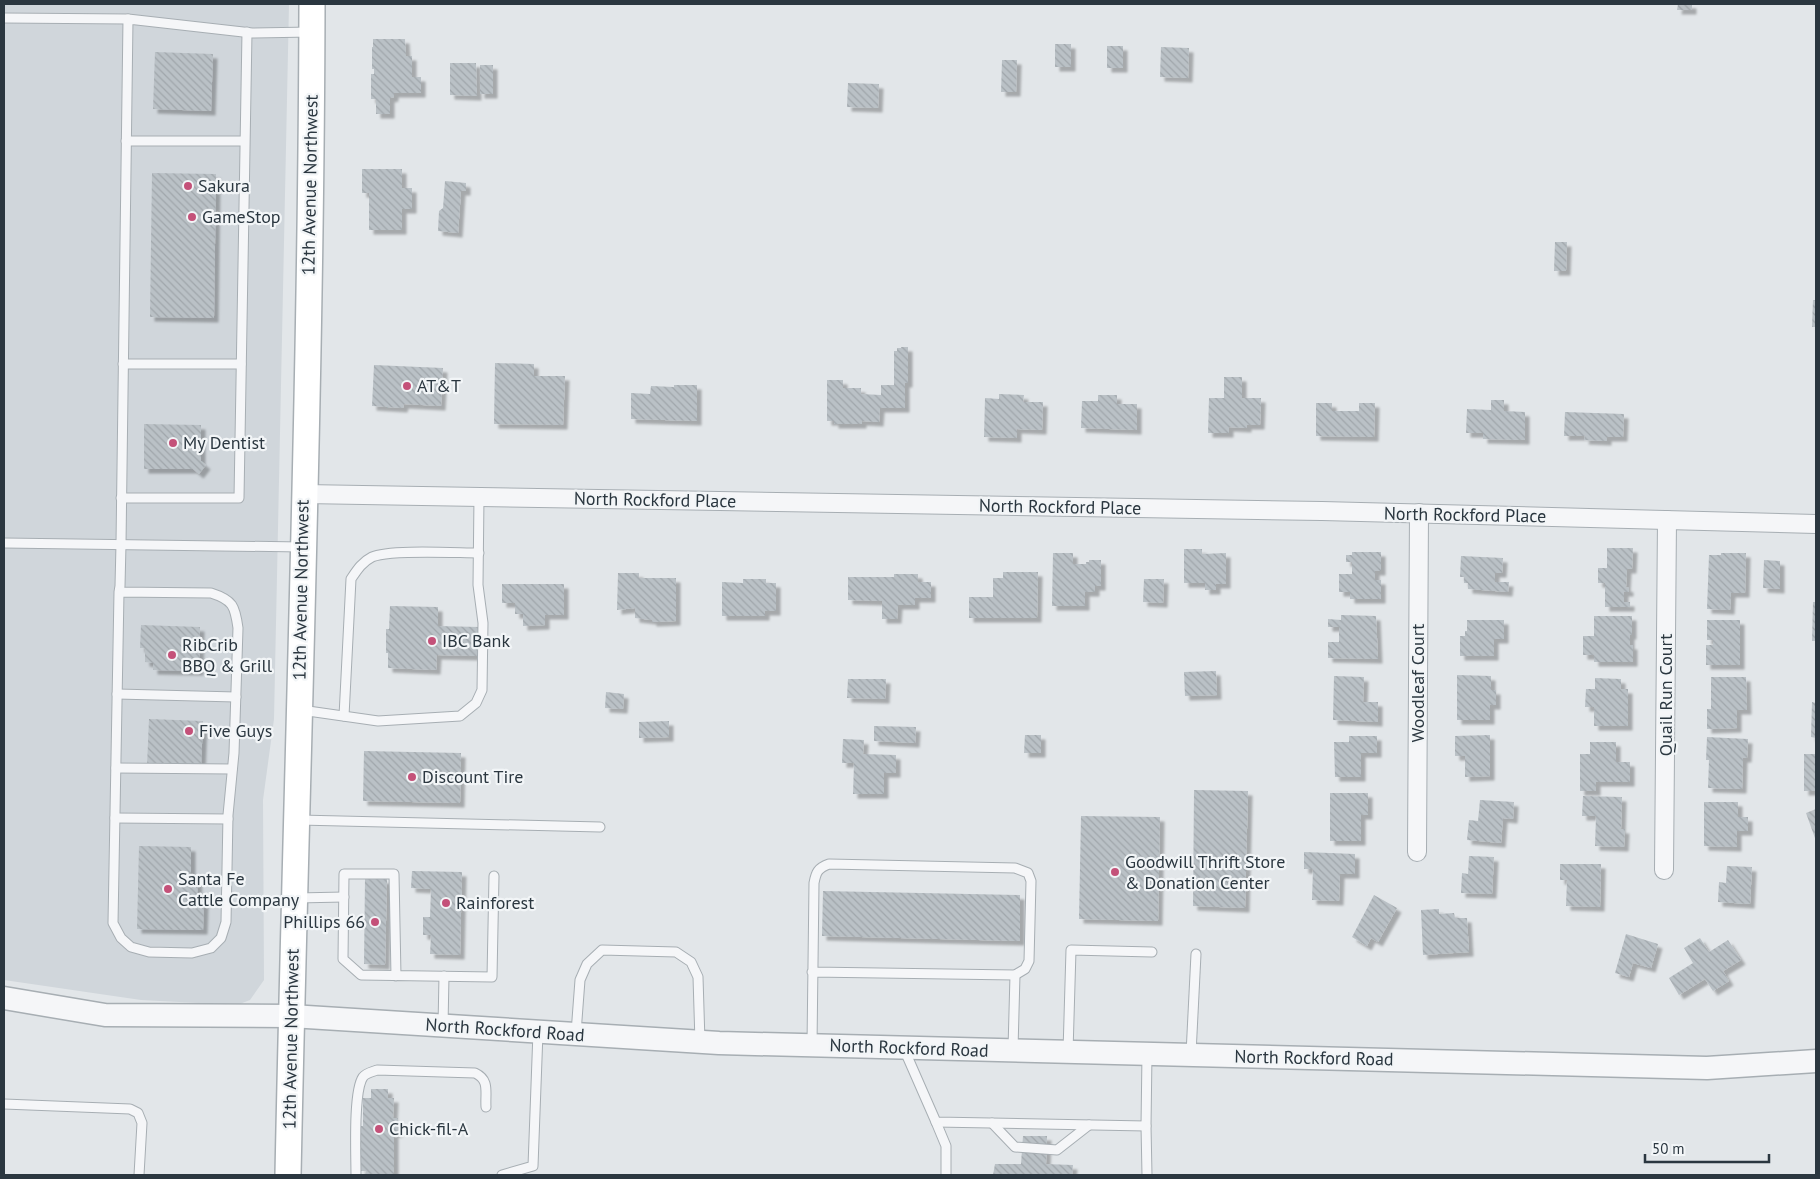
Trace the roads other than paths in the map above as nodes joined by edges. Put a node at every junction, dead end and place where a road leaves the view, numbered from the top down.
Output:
1 (312, 4) edge
2 (4, 18) edge
3 (128, 19) junction
4 (247, 32) junction
5 (312, 32) junction
6 (126, 141) junction
7 (244, 141) junction
8 (123, 364) junction
9 (241, 364) junction
10 (304, 494) junction
11 (479, 497) junction
12 (121, 498) junction
13 (1419, 513) junction
14 (1667, 520) junction
15 (1816, 524) edge
16 (4, 543) edge
17 (120, 544) junction
18 (303, 546) junction
19 (479, 553) junction
20 (120, 592) junction
21 (117, 694) junction
22 (236, 697) junction
23 (299, 710) junction
24 (344, 716) junction
25 (116, 768) junction
26 (232, 769) junction
27 (115, 818) junction
28 (228, 819) junction
29 (296, 820) junction
30 (600, 827) dead end
31 (1417, 852) dead end
32 (1664, 870) dead end
33 (494, 876) dead end
34 (344, 897) junction
35 (294, 899) junction
36 (1152, 952) dead end
37 (1196, 954) dead end
38 (812, 972) junction
39 (1015, 975) junction
40 (396, 976) junction
41 (444, 976) junction
42 (4, 998) edge
43 (291, 1016) junction
44 (443, 1026) junction
45 (538, 1032) junction
46 (576, 1034) junction
47 (700, 1042) junction
48 (812, 1045) junction
49 (904, 1048) junction
50 (1013, 1050) junction
51 (1068, 1052) junction
52 (1147, 1054) junction
53 (1191, 1055) junction
54 (1816, 1061) edge
55 (4, 1104) edge
56 (486, 1107) dead end
57 (936, 1122) junction
58 (992, 1123) junction
59 (1089, 1125) junction
60 (1146, 1126) junction
61 (140, 1175) edge
62 (288, 1175) edge
63 (356, 1175) edge
64 (502, 1175) edge
65 (946, 1175) edge
66 (1147, 1175) edge

1 - 5 main road, 12th Avenue Northwest
2 - 3 lane
3 - 4 lane
3 - 6 lane
4 - 5 lane
4 - 7 lane
5 - 10 main road, 12th Avenue Northwest
6 - 7 lane
6 - 8 lane
7 - 9 lane
8 - 9 lane
8 - 12 lane
9 - 12 lane
10 - 11 street, North Rockford Place
10 - 18 main road, 12th Avenue Northwest
11 - 13 street, North Rockford Place
11 - 19 lane
12 - 17 lane
13 - 14 street, North Rockford Place
13 - 31 street, Woodleaf Court
14 - 15 street, North Rockford Place
14 - 32 street, Quail Run Court
16 - 17 lane
17 - 18 lane
17 - 20 lane
18 - 23 main road, 12th Avenue Northwest
19 - 24 lane
19 - 24 lane
20 - 21 lane
20 - 22 lane
21 - 22 lane
21 - 25 lane
22 - 26 lane
23 - 24 lane
23 - 29 main road, 12th Avenue Northwest
25 - 26 lane
25 - 27 lane
26 - 28 lane
27 - 28 lane
27 - 28 lane
29 - 30 lane
29 - 35 main road, 12th Avenue Northwest
33 - 41 lane
34 - 35 lane
34 - 40 lane
34 - 40 lane
35 - 43 main road, 12th Avenue Northwest
36 - 51 lane
37 - 53 lane
38 - 39 lane
38 - 39 lane
38 - 48 lane
39 - 50 lane
40 - 41 lane
41 - 44 lane
42 - 43 street, North Rockford Road
43 - 44 street, North Rockford Road
43 - 62 main road, 12th Avenue Northwest
44 - 45 street, North Rockford Road
45 - 46 street, North Rockford Road
45 - 64 lane
46 - 47 street, North Rockford Road
46 - 47 lane
47 - 48 street, North Rockford Road
48 - 49 street, North Rockford Road
49 - 50 street, North Rockford Road
49 - 57 lane
50 - 51 street, North Rockford Road
51 - 52 street, North Rockford Road
52 - 53 street, North Rockford Road
52 - 60 lane
53 - 54 street, North Rockford Road
55 - 61 lane
56 - 63 lane
57 - 58 lane
57 - 65 lane
58 - 59 lane
58 - 59 lane
59 - 60 lane
60 - 66 lane

